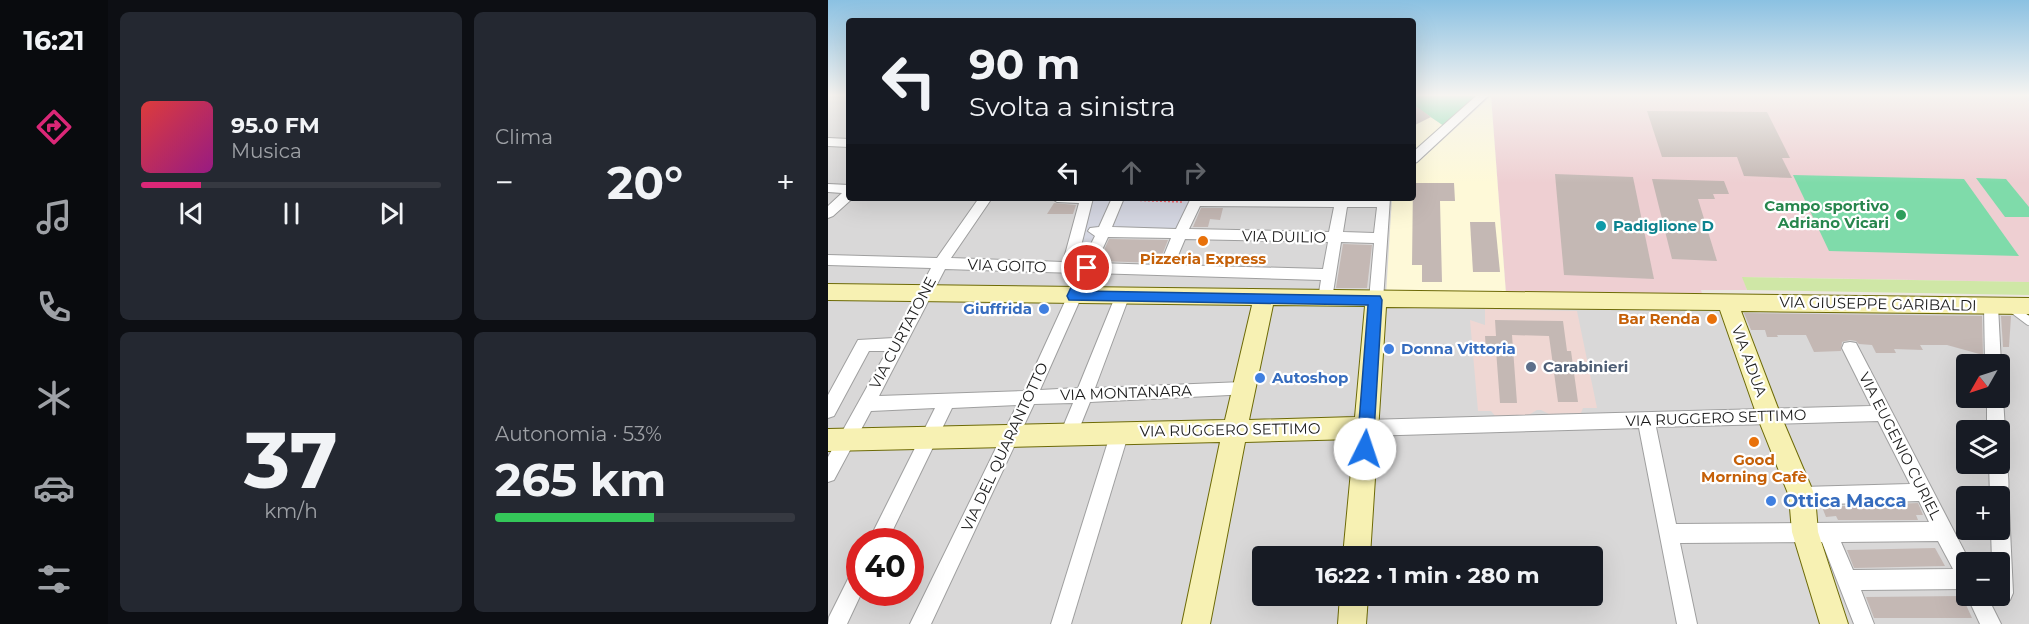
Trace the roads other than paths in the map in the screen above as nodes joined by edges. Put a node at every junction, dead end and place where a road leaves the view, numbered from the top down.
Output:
1 (1451, 125) edge
2 (828, 142) edge
3 (846, 143) edge
4 (1416, 156) edge
5 (828, 188) edge
6 (846, 189) edge
7 (846, 197) edge
8 (984, 201) edge
9 (1084, 201) edge
10 (1117, 201) edge
11 (1198, 201) edge
12 (1384, 204) edge
13 (1338, 205) junction
14 (828, 213) edge
15 (1078, 231) junction
16 (1103, 232) junction
17 (1181, 236) junction
18 (1335, 238) junction
19 (1382, 238) junction
20 (828, 260) edge
21 (940, 264) junction
22 (1068, 268) junction
23 (1087, 268) junction
24 (1165, 270) junction
25 (1329, 275) junction
26 (828, 292) edge
27 (923, 293) junction
28 (1074, 296) junction
29 (1122, 297) junction
30 (1264, 298) junction
31 (1325, 299) junction
32 (1376, 300) junction
33 (1728, 303) junction
34 (2010, 306) edge
35 (2029, 321) edge
36 (899, 344) junction
37 (1850, 348) dead end
38 (1996, 354) edge
39 (1243, 389) junction
40 (1083, 396) junction
41 (1029, 397) junction
42 (947, 401) junction
43 (865, 404) junction
44 (828, 411) edge
45 (1884, 414) junction
46 (1769, 416) junction
47 (1646, 420) junction
48 (1366, 428) junction
49 (1235, 429) junction
50 (1120, 432) junction
51 (1069, 434) junction
52 (1012, 435) junction
53 (929, 437) junction
54 (837, 440) edge
55 (828, 474) edge
56 (1924, 492) junction
57 (1802, 496) junction
58 (884, 528) edge
59 (1944, 531) junction
60 (1816, 532) junction
61 (1669, 534) junction
62 (1358, 546) edge
63 (1956, 556) edge
64 (1956, 577) edge
65 (1847, 580) junction
66 (846, 604) edge
67 (1353, 606) edge
68 (1982, 606) edge
69 (836, 624) edge
70 (920, 624) edge
71 (1061, 624) edge
72 (1196, 624) edge
73 (1352, 624) edge
74 (1687, 624) edge
75 (1834, 624) edge
76 (1864, 624) edge
77 (1991, 624) edge

1 - 4 street
2 - 3 street
5 - 6 street
7 - 14 street
8 - 21 street, VIA CURTATONE
9 - 15 street
10 - 16 street, VIA DEL QUARANTOTTO
11 - 13 street
11 - 17 street
12 - 13 street
12 - 19 street
13 - 18 street
15 - 16 street, VIA DUILIO
15 - 22 street
16 - 17 street, VIA DUILIO
16 - 23 street, VIA DEL QUARANTOTTO
17 - 18 street, VIA DUILIO
17 - 24 street
18 - 19 street, VIA DUILIO
18 - 25 street
19 - 32 street
20 - 21 street, VIA GOITO
21 - 22 street, VIA GOITO
21 - 27 street, VIA CURTATONE
22 - 23 street, VIA GOITO
23 - 24 street, VIA GOITO
23 - 28 street, VIA DEL QUARANTOTTO
24 - 25 street, VIA GOITO
25 - 31 street
26 - 27 main road
27 - 28 main road
27 - 36 street, VIA CURTATONE
28 - 29 main road
28 - 41 street, VIA DEL QUARANTOTTO
29 - 30 main road
29 - 40 street
30 - 31 main road, VIA GIUSEPPE GARIBALDI
30 - 39 main road
31 - 32 main road, VIA GIUSEPPE GARIBALDI
32 - 33 main road, VIA GIUSEPPE GARIBALDI
32 - 48 main road
33 - 34 main road, VIA GIUSEPPE GARIBALDI
33 - 46 main road, VIA ADUA
34 - 35 lane
34 - 38 street
36 - 43 street, VIA CURTATONE
36 - 44 street
37 - 45 street, VIA EUGENIO CURIEL
39 - 40 street, VIA MONTANARA
39 - 49 main road
40 - 41 street, VIA MONTANARA
40 - 51 street
41 - 42 street, VIA MONTANARA
41 - 52 street, VIA DEL QUARANTOTTO
42 - 43 street, VIA MONTANARA
42 - 53 street
43 - 54 street, VIA CURTATONE
45 - 46 street, VIA RUGGERO SETTIMO
45 - 56 street, VIA EUGENIO CURIEL
46 - 47 street, VIA RUGGERO SETTIMO
46 - 57 main road, VIA ADUA
47 - 48 street, VIA RUGGERO SETTIMO
47 - 61 street
48 - 49 main road, VIA RUGGERO SETTIMO
48 - 62 main road
49 - 50 main road, VIA RUGGERO SETTIMO
49 - 72 main road
50 - 51 main road, VIA RUGGERO SETTIMO
50 - 71 street
51 - 52 main road, VIA RUGGERO SETTIMO
52 - 53 main road, VIA RUGGERO SETTIMO
52 - 70 street, VIA DEL QUARANTOTTO
53 - 54 main road, VIA RUGGERO SETTIMO
53 - 58 street
54 - 55 street, VIA CURTATONE
56 - 57 street
56 - 59 street, VIA EUGENIO CURIEL
57 - 60 main road, VIA ADUA
59 - 60 street
59 - 63 street, VIA EUGENIO CURIEL
60 - 61 street
60 - 65 street
60 - 75 main road, VIA ADUA
61 - 74 street
64 - 65 street
65 - 76 street
66 - 69 street
67 - 73 main road
68 - 77 street

